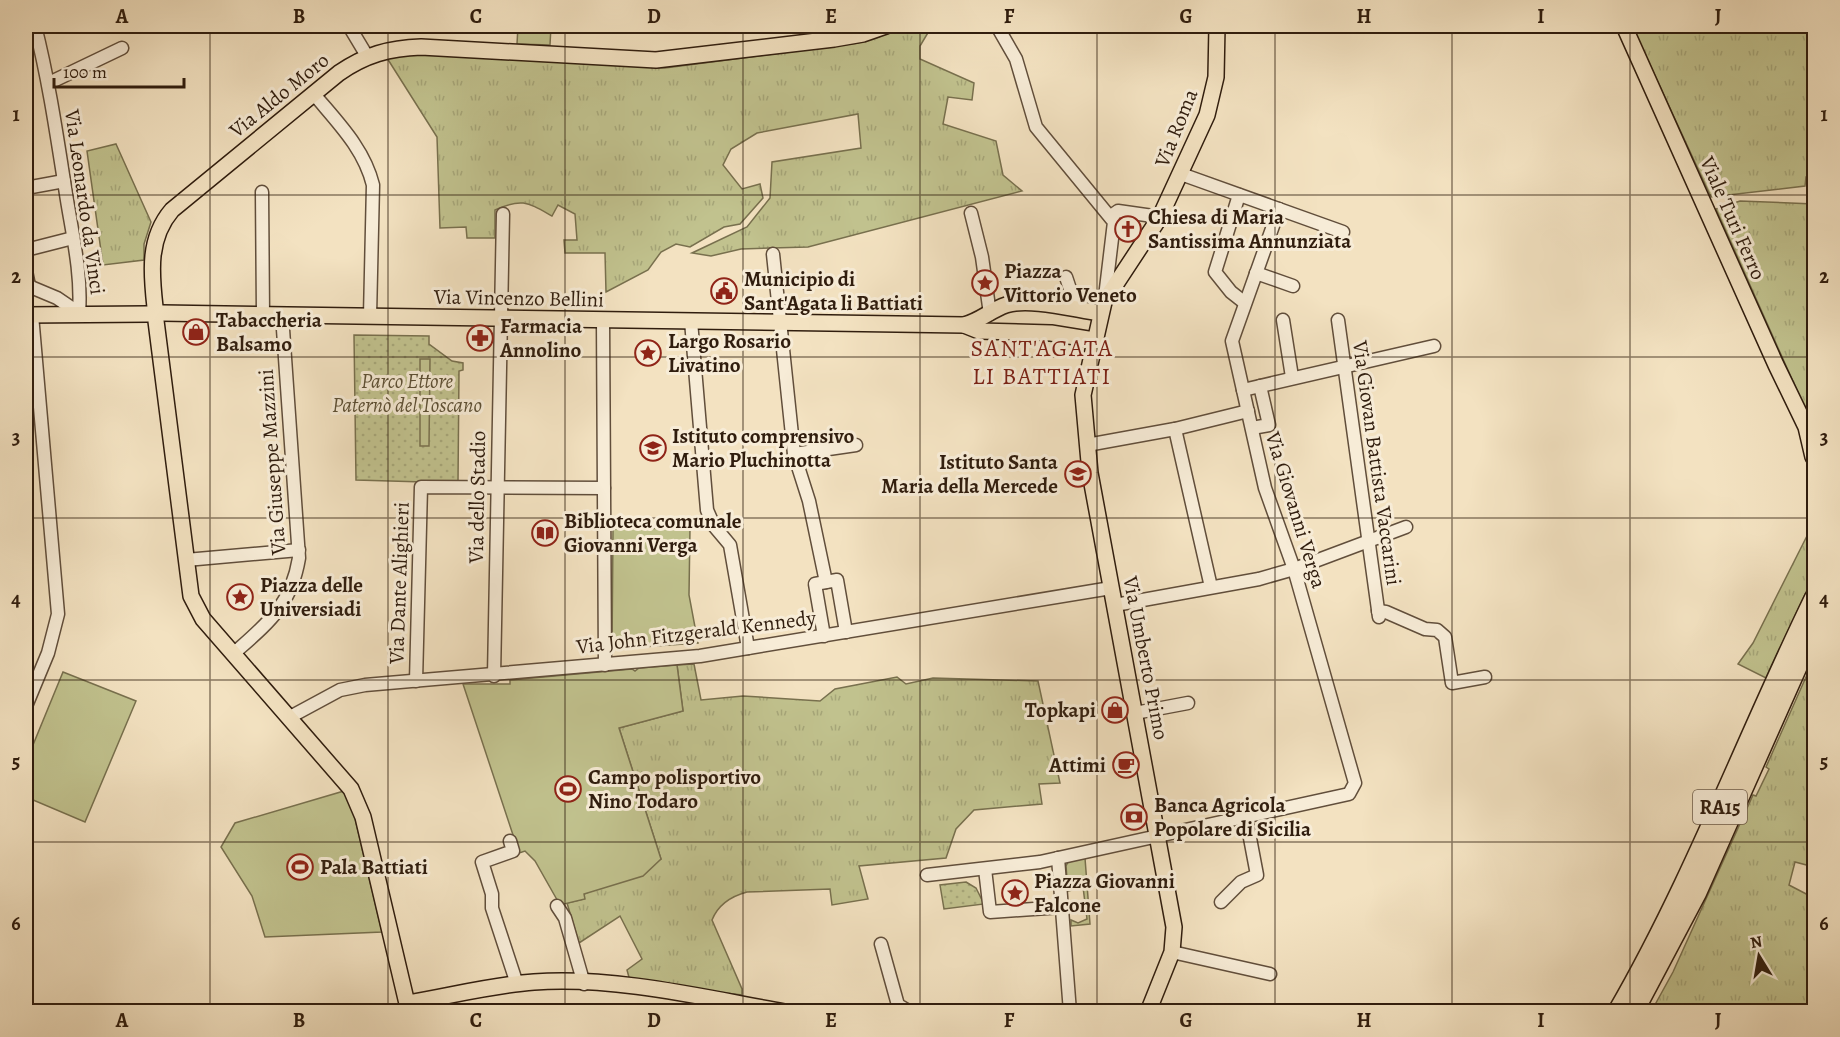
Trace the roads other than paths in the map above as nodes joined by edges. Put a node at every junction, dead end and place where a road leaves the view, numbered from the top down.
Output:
1 (35, 26) edge
2 (349, 26) edge
3 (886, 26) edge
4 (997, 26) edge
5 (1217, 26) edge
6 (1624, 26) edge
7 (122, 48) dead end
8 (367, 56) junction
9 (49, 83) junction
10 (313, 93) junction
11 (1181, 174) junction
12 (64, 181) junction
13 (26, 188) edge
14 (262, 192) dead end
15 (1239, 195) junction
16 (1279, 209) junction
17 (971, 213) dead end
18 (503, 214) dead end
19 (1160, 218) junction
20 (1112, 219) junction
21 (1343, 232) dead end
22 (73, 238) junction
23 (26, 250) edge
24 (773, 254) dead end
25 (26, 272) edge
26 (1256, 273) junction
27 (1066, 277) dead end
28 (27, 286) edge
29 (1293, 286) dead end
30 (1245, 303) junction
31 (1102, 308) junction
32 (1077, 310) junction
33 (79, 313) junction
34 (155, 314) junction
35 (29, 315) edge
36 (263, 315) junction
37 (282, 315) junction
38 (370, 316) junction
39 (499, 318) junction
40 (603, 320) junction
41 (1282, 320) dead end
42 (1338, 320) dead end
43 (691, 321) junction
44 (987, 321) junction
45 (778, 323) junction
46 (1094, 340) junction
47 (1434, 346) dead end
48 (1343, 366) junction
49 (1292, 377) junction
50 (1260, 386) junction
51 (1243, 390) junction
52 (1248, 411) junction
53 (1252, 428) junction
54 (1175, 429) junction
55 (1810, 431) edge
56 (856, 445) dead end
57 (1086, 445) junction
58 (794, 454) junction
59 (1814, 457) edge
60 (497, 487) junction
61 (604, 488) junction
62 (1406, 527) dead end
63 (1368, 541) junction
64 (299, 550) junction
65 (186, 560) junction
66 (1294, 569) junction
67 (825, 579) junction
68 (1211, 587) junction
69 (1111, 588) junction
70 (1815, 598) edge
71 (1115, 605) junction
72 (1815, 630) edge
73 (846, 632) junction
74 (824, 636) junction
75 (748, 648) junction
76 (233, 654) junction
77 (605, 665) junction
78 (494, 676) junction
79 (1485, 677) dead end
80 (416, 681) junction
81 (1188, 703) dead end
82 (26, 706) edge
83 (1135, 713) junction
84 (290, 717) junction
85 (1246, 817) junction
86 (1158, 835) junction
87 (510, 841) dead end
88 (1059, 858) junction
89 (985, 869) junction
90 (927, 875) dead end
91 (1221, 902) dead end
92 (557, 906) dead end
93 (1062, 910) junction
94 (881, 944) dead end
95 (1172, 952) junction
96 (1270, 974) dead end
97 (517, 984) junction
98 (584, 984) junction
99 (724, 1006) edge
100 (408, 1007) edge
101 (785, 1011) edge
102 (910, 1011) edge
103 (1070, 1011) edge
104 (1148, 1011) edge
105 (1617, 1011) edge
106 (1634, 1011) edge

1 - 9 street, Via Leonardo da Vinci
2 - 8 street
3 - 8 main road, Via Aldo Moro
4 - 20 street
5 - 11 main road, Via Roma
6 - 55 main road, Viale Turi Ferro
7 - 9 street
8 - 10 main road, Via Aldo Moro
9 - 12 street, Via Leonardo da Vinci
10 - 34 main road, Via Aldo Moro
10 - 38 street
11 - 15 street
11 - 19 main road, Via Roma
12 - 13 street
12 - 22 street, Via Leonardo da Vinci
14 - 36 street
15 - 16 street
15 - 30 street
16 - 21 street
16 - 26 street, Via Giovanni Verga
17 - 44 street
18 - 39 street, Via dello Stadio
19 - 20 street
19 - 31 main road, Via Roma
20 - 31 street
22 - 23 street
22 - 33 street, Via Leonardo da Vinci
24 - 45 street
25 - 28 street
26 - 29 street
26 - 30 street, Via Giovanni Verga
27 - 32 street
28 - 33 street
30 - 51 street, Via Giovanni Verga
31 - 32 main road
31 - 46 main road, Via Umberto Primo
32 - 44 main road
33 - 34 main road, Via Vincenzo Bellini
33 - 35 main road, Via Vincenzo Bellini
34 - 36 main road, Via Vincenzo Bellini
34 - 65 main road, Via Aldo Moro
35 - 82 street
36 - 37 main road, Via Vincenzo Bellini
37 - 38 main road, Via Vincenzo Bellini
37 - 64 street, Via Giuseppe Mazzini
38 - 39 main road, Via Vincenzo Bellini
39 - 40 main road, Via Vincenzo Bellini
39 - 60 street, Via dello Stadio
40 - 43 main road, Via Vincenzo Bellini
40 - 61 street
41 - 49 street
42 - 48 street, Via Giovan Battista Vaccarini
43 - 45 main road, Via Vincenzo Bellini
43 - 75 street
44 - 45 main road, Via Vincenzo Bellini
44 - 46 main road
45 - 58 street
46 - 57 main road, Via Umberto Primo
47 - 48 street
48 - 49 street
48 - 63 street, Via Giovan Battista Vaccarini
49 - 50 street
50 - 51 street
50 - 53 street
51 - 52 street, Via Giovanni Verga
52 - 53 street, Via Giovanni Verga
52 - 54 street
53 - 66 street, Via Giovanni Verga
54 - 57 street
54 - 68 street
55 - 59 main road, Viale Turi Ferro
56 - 58 street
57 - 69 main road, Via Umberto Primo
58 - 67 street
60 - 61 street
60 - 78 street, Via dello Stadio
60 - 80 street, Via Dante Alighieri
61 - 77 street
62 - 63 street
63 - 66 street
63 - 79 street, Via Giovan Battista Vaccarini
64 - 65 street
64 - 76 street, Via Giuseppe Mazzini
65 - 76 main road, Via Aldo Moro
66 - 68 street
66 - 85 street, Via Giovanni Verga
67 - 73 street
67 - 74 street
68 - 71 street
69 - 71 main road, Via Umberto Primo
69 - 73 street, Via John Fitzgerald Kennedy
70 - 105 highway, RA15
71 - 83 main road, Via Umberto Primo
72 - 106 highway, RA15
73 - 74 street, Via John Fitzgerald Kennedy
74 - 75 street, Via John Fitzgerald Kennedy
75 - 77 street, Via John Fitzgerald Kennedy
76 - 84 main road, Via Aldo Moro
77 - 78 street, Via John Fitzgerald Kennedy
78 - 80 street, Via John Fitzgerald Kennedy
80 - 84 street, Via John Fitzgerald Kennedy
81 - 83 street
83 - 86 main road, Via Umberto Primo
84 - 100 main road, Via Aldo Moro
85 - 86 street
85 - 91 street
86 - 88 street
86 - 95 main road, Via Umberto Primo
87 - 97 street
88 - 89 street
88 - 93 street
89 - 90 street
89 - 93 street
92 - 98 street
93 - 103 street
94 - 102 street
95 - 96 street
95 - 104 main road, Via Umberto Primo
97 - 98 main road
97 - 100 main road
98 - 99 main road
99 - 101 main road

